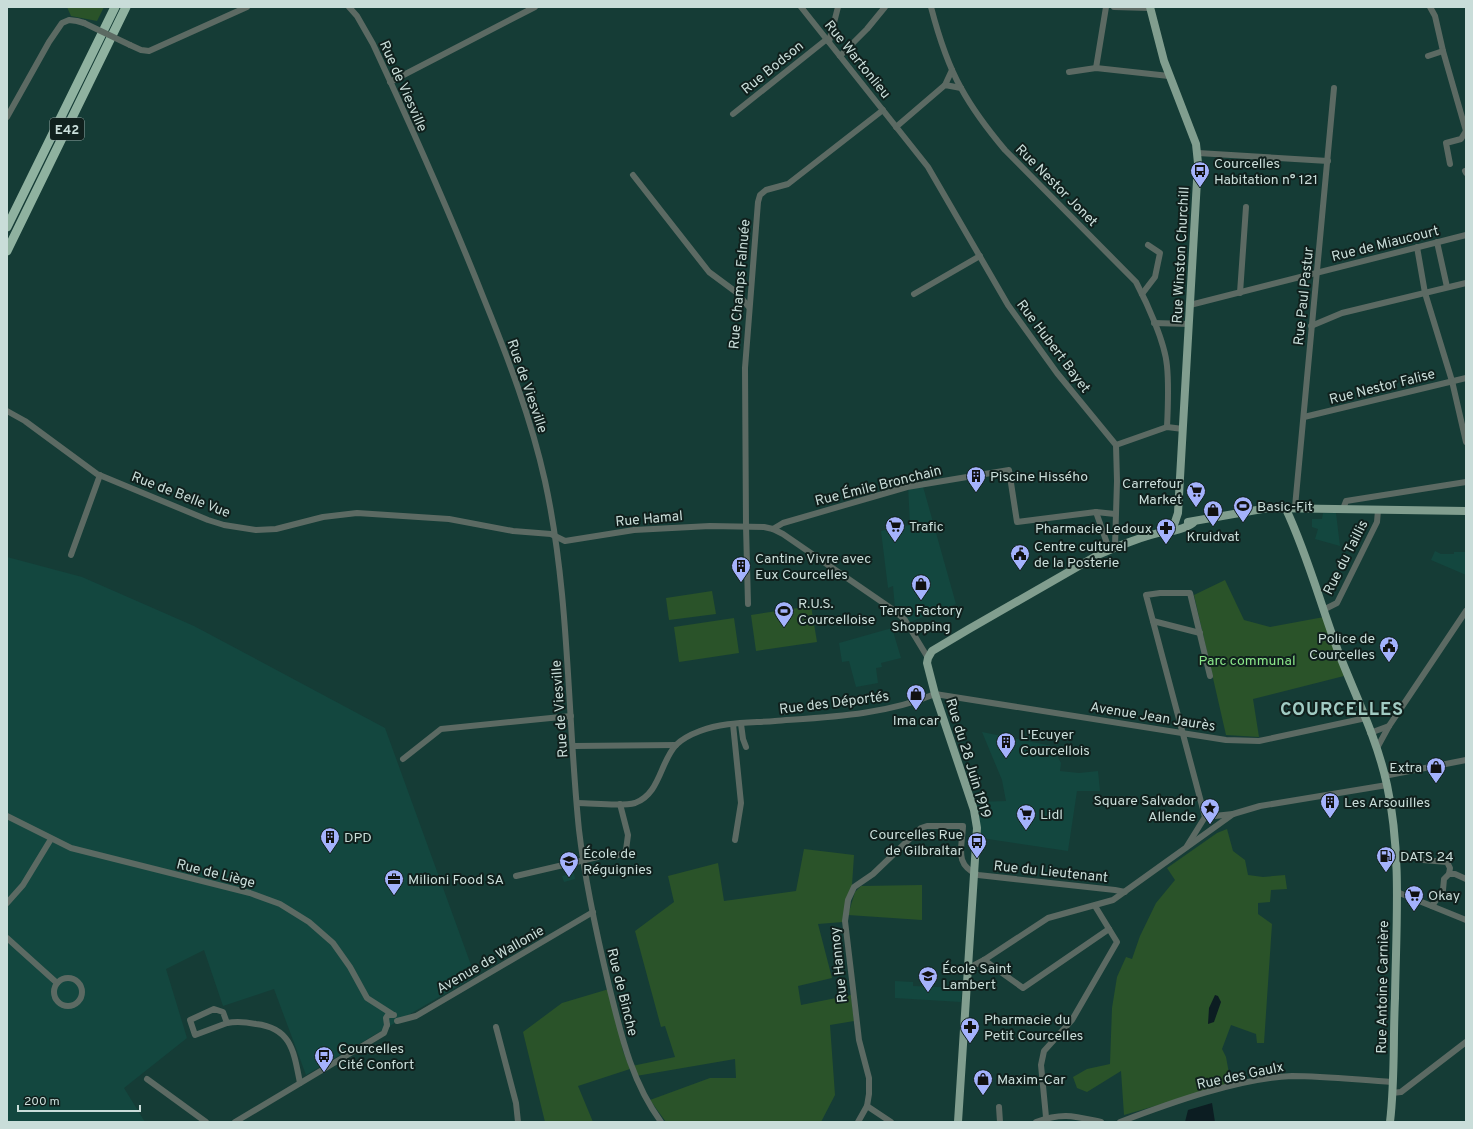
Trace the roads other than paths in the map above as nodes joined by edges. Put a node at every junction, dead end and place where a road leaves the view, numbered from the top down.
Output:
1 (115, 7) edge
2 (126, 7) edge
3 (247, 7) edge
4 (349, 7) edge
5 (535, 7) edge
6 (801, 7) edge
7 (838, 7) edge
8 (885, 7) edge
9 (931, 7) edge
10 (1106, 7) edge
11 (1114, 7) edge
12 (1150, 7) edge
13 (1430, 7) edge
14 (828, 41) junction
15 (1443, 51) junction
16 (840, 56) junction
17 (1428, 56) dead end
18 (1096, 68) junction
19 (952, 70) junction
20 (1069, 72) dead end
21 (1169, 76) junction
22 (390, 82) junction
23 (945, 85) junction
24 (960, 88) junction
25 (1334, 88) dead end
26 (883, 110) junction
27 (733, 114) dead end
28 (7, 117) edge
29 (896, 127) junction
30 (1466, 131) edge
31 (1198, 153) junction
32 (1328, 161) junction
33 (1450, 164) dead end
34 (633, 175) dead end
35 (1246, 208) dead end
36 (7, 227) edge
37 (1466, 235) edge
38 (1438, 242) junction
39 (1148, 245) dead end
40 (1417, 248) junction
41 (7, 251) edge
42 (980, 256) junction
43 (1317, 273) junction
44 (1466, 283) edge
45 (1447, 287) junction
46 (1240, 292) junction
47 (1425, 293) junction
48 (914, 294) dead end
49 (1142, 294) junction
50 (1190, 305) junction
51 (749, 307) junction
52 (1154, 323) junction
53 (1189, 324) junction
54 (1311, 326) junction
55 (1466, 378) edge
56 (1452, 381) junction
57 (7, 411) edge
58 (1304, 418) junction
59 (1167, 427) junction
60 (1183, 429) junction
61 (1466, 442) edge
62 (1116, 446) junction
63 (100, 475) junction
64 (1466, 482) edge
65 (1285, 508) junction
66 (1296, 508) junction
67 (1343, 509) junction
68 (1378, 510) junction
69 (1096, 512) junction
70 (1466, 512) edge
71 (1115, 514) junction
72 (1178, 523) junction
73 (746, 526) junction
74 (773, 529) junction
75 (556, 537) junction
76 (1112, 548) junction
77 (71, 555) dead end
78 (748, 604) dead end
79 (1325, 609) junction
80 (1466, 611) edge
81 (1153, 621) junction
82 (1200, 633) junction
83 (928, 658) junction
84 (1210, 676) dead end
85 (935, 694) junction
86 (571, 716) junction
87 (1366, 718) junction
88 (733, 724) junction
89 (741, 724) junction
90 (1389, 726) junction
91 (1182, 732) junction
92 (1370, 733) junction
93 (676, 745) junction
94 (574, 746) junction
95 (746, 748) dead end
96 (1377, 748) junction
97 (403, 759) dead end
98 (1466, 760) edge
99 (1384, 776) junction
100 (1387, 785) junction
101 (577, 802) junction
102 (620, 804) junction
103 (1233, 814) junction
104 (7, 816) edge
105 (1205, 817) junction
106 (51, 839) junction
107 (734, 840) dead end
108 (1186, 849) junction
109 (584, 860) junction
110 (1423, 860) dead end
111 (974, 873) junction
112 (1449, 874) junction
113 (516, 876) dead end
114 (1466, 879) edge
115 (1125, 892) junction
116 (1397, 892) junction
117 (7, 903) edge
118 (1095, 906) junction
119 (1432, 906) junction
120 (593, 912) junction
121 (1466, 920) edge
122 (1109, 929) junction
123 (7, 938) edge
124 (984, 960) junction
125 (967, 969) junction
126 (57, 983) junction
127 (382, 1008) junction
128 (392, 1014) junction
129 (386, 1018) junction
130 (398, 1021) junction
131 (227, 1023) junction
132 (387, 1025) junction
133 (496, 1027) dead end
134 (1466, 1042) edge
135 (147, 1079) dead end
136 (1392, 1082) junction
137 (300, 1083) junction
138 (1392, 1093) junction
139 (867, 1106) junction
140 (999, 1107) dead end
141 (956, 1120) edge
142 (1042, 1120) edge
143 (206, 1122) edge
144 (235, 1122) edge
145 (518, 1122) edge
146 (662, 1122) edge
147 (858, 1122) edge
148 (891, 1122) edge
149 (1000, 1122) edge
150 (1101, 1122) edge
151 (1120, 1122) edge
152 (1390, 1122) edge

1 - 36 highway, E42
2 - 41 highway, E42
3 - 28 street, bridge
4 - 22 street, Rue de Viesville
5 - 22 street
6 - 14 street, Rue Wartonlieu
7 - 14 street
8 - 16 street
9 - 19 street, Rue Nestor Jonet
10 - 18 street
11 - 12 street
12 - 21 main road, Rue Winston Churchill
13 - 15 street
14 - 16 street, Rue Wartonlieu
14 - 27 street, Rue Bodson
15 - 17 street
15 - 30 street
16 - 26 street, Rue Wartonlieu
18 - 20 street
18 - 21 street
19 - 23 street
19 - 24 street, Rue Nestor Jonet
21 - 31 main road, Rue Winston Churchill
22 - 75 street, Rue de Viesville
23 - 24 street
23 - 29 street
24 - 49 street, Rue Nestor Jonet
25 - 32 street, Rue Paul Pastur
26 - 29 street, Rue Wartonlieu
26 - 51 street, Rue Champs Falnuée
29 - 42 street, Rue Hubert Bayet
30 - 33 street
31 - 32 street
31 - 50 main road, Rue Winston Churchill
32 - 43 street, Rue Paul Pastur
34 - 51 street
35 - 46 street
37 - 38 street, Rue de Miaucourt
38 - 40 street, Rue de Miaucourt
38 - 45 street
39 - 49 street
40 - 43 street, Rue de Miaucourt
40 - 47 street
42 - 48 street
42 - 62 street, Rue Hubert Bayet
43 - 46 street, Rue de Miaucourt
43 - 54 street, Rue Paul Pastur
44 - 45 street
45 - 47 street
46 - 50 street, Rue de Miaucourt
47 - 54 street
47 - 56 street
49 - 52 street, Rue Nestor Jonet
50 - 53 main road, Rue Winston Churchill
51 - 73 street, Rue Champs Falnuée
52 - 53 street
52 - 59 street, Rue Nestor Jonet
53 - 60 main road, Rue Winston Churchill
54 - 58 street, Rue Paul Pastur
55 - 56 street, Rue Nestor Falise
56 - 58 street, Rue Nestor Falise
56 - 61 street
57 - 63 street, Rue de Belle Vue
58 - 66 street, Rue Paul Pastur
59 - 60 street
59 - 62 street
60 - 72 main road, Rue Winston Churchill
62 - 71 street
63 - 75 street, Rue de Belle Vue
63 - 77 street
64 - 67 street
65 - 66 main road
65 - 72 main road
65 - 79 main road, Rue Antoine Carnière
66 - 67 main road
67 - 68 main road
68 - 70 main road
68 - 79 street, Rue du Taillis
69 - 71 street
69 - 74 street, Rue Émile Bronchain
69 - 76 street
71 - 76 street
72 - 76 main road
73 - 74 street, Rue Hamal
73 - 75 street, Rue Hamal
73 - 78 street
74 - 83 street, Rue Hamal
75 - 86 street, Rue de Viesville
76 - 83 main road
79 - 87 main road, Rue Antoine Carnière
80 - 90 street
81 - 82 street
81 - 82 street
81 - 91 street
82 - 84 street
83 - 85 main road, Rue du 28 Juin 1919
85 - 89 street, Rue des Déportés
85 - 91 street, Avenue Jean Jaurès
85 - 111 main road, Rue du 28 Juin 1919
86 - 94 street, Rue de Viesville
86 - 97 street
87 - 91 street, Avenue Jean Jaurès
87 - 92 main road, Rue Antoine Carnière
88 - 89 street, Rue des Déportés
88 - 93 street, Rue des Déportés
88 - 107 street
89 - 95 street
90 - 92 street
90 - 96 street
91 - 105 street
92 - 96 main road, Rue Antoine Carnière
93 - 94 street
93 - 102 street
94 - 101 street, Rue de Viesville
96 - 99 main road, Rue Antoine Carnière
98 - 99 street
99 - 100 main road, Rue Antoine Carnière
100 - 103 street
100 - 116 main road, Rue Antoine Carnière
101 - 102 street
101 - 109 street, Rue de Binche
102 - 109 street
103 - 105 street
103 - 108 street
104 - 106 street, Rue de Liège
105 - 108 street
106 - 117 street
106 - 127 street, Rue de Liège
108 - 115 street
109 - 113 street
109 - 120 street, Rue de Binche
110 - 112 street
111 - 115 street, Rue du Lieutenant
111 - 125 main road, Rue du 28 Juin 1919
111 - 139 street, Rue Hannoy
112 - 114 street
112 - 119 street
115 - 118 street
116 - 119 street
116 - 136 main road, Rue Antoine Carnière
118 - 122 street
118 - 124 street
119 - 121 street
120 - 130 street, Avenue de Wallonie
120 - 146 street, Rue de Binche
122 - 124 street
122 - 142 street
123 - 126 street
124 - 125 street
125 - 141 main road, Rue du 28 Juin 1919
126 - 126 street
127 - 128 street, Rue de Liège
127 - 129 street
128 - 129 street
128 - 130 street
129 - 132 street
130 - 132 street
131 - 131 street
131 - 137 street
132 - 137 street
133 - 145 street
134 - 138 street
135 - 143 street
136 - 138 main road, Rue Antoine Carnière
136 - 151 street, Rue des Gaulx
137 - 144 street
138 - 152 main road, Rue Antoine Carnière
139 - 147 street, Rue Hannoy
139 - 148 street
140 - 149 street
142 - 150 street

